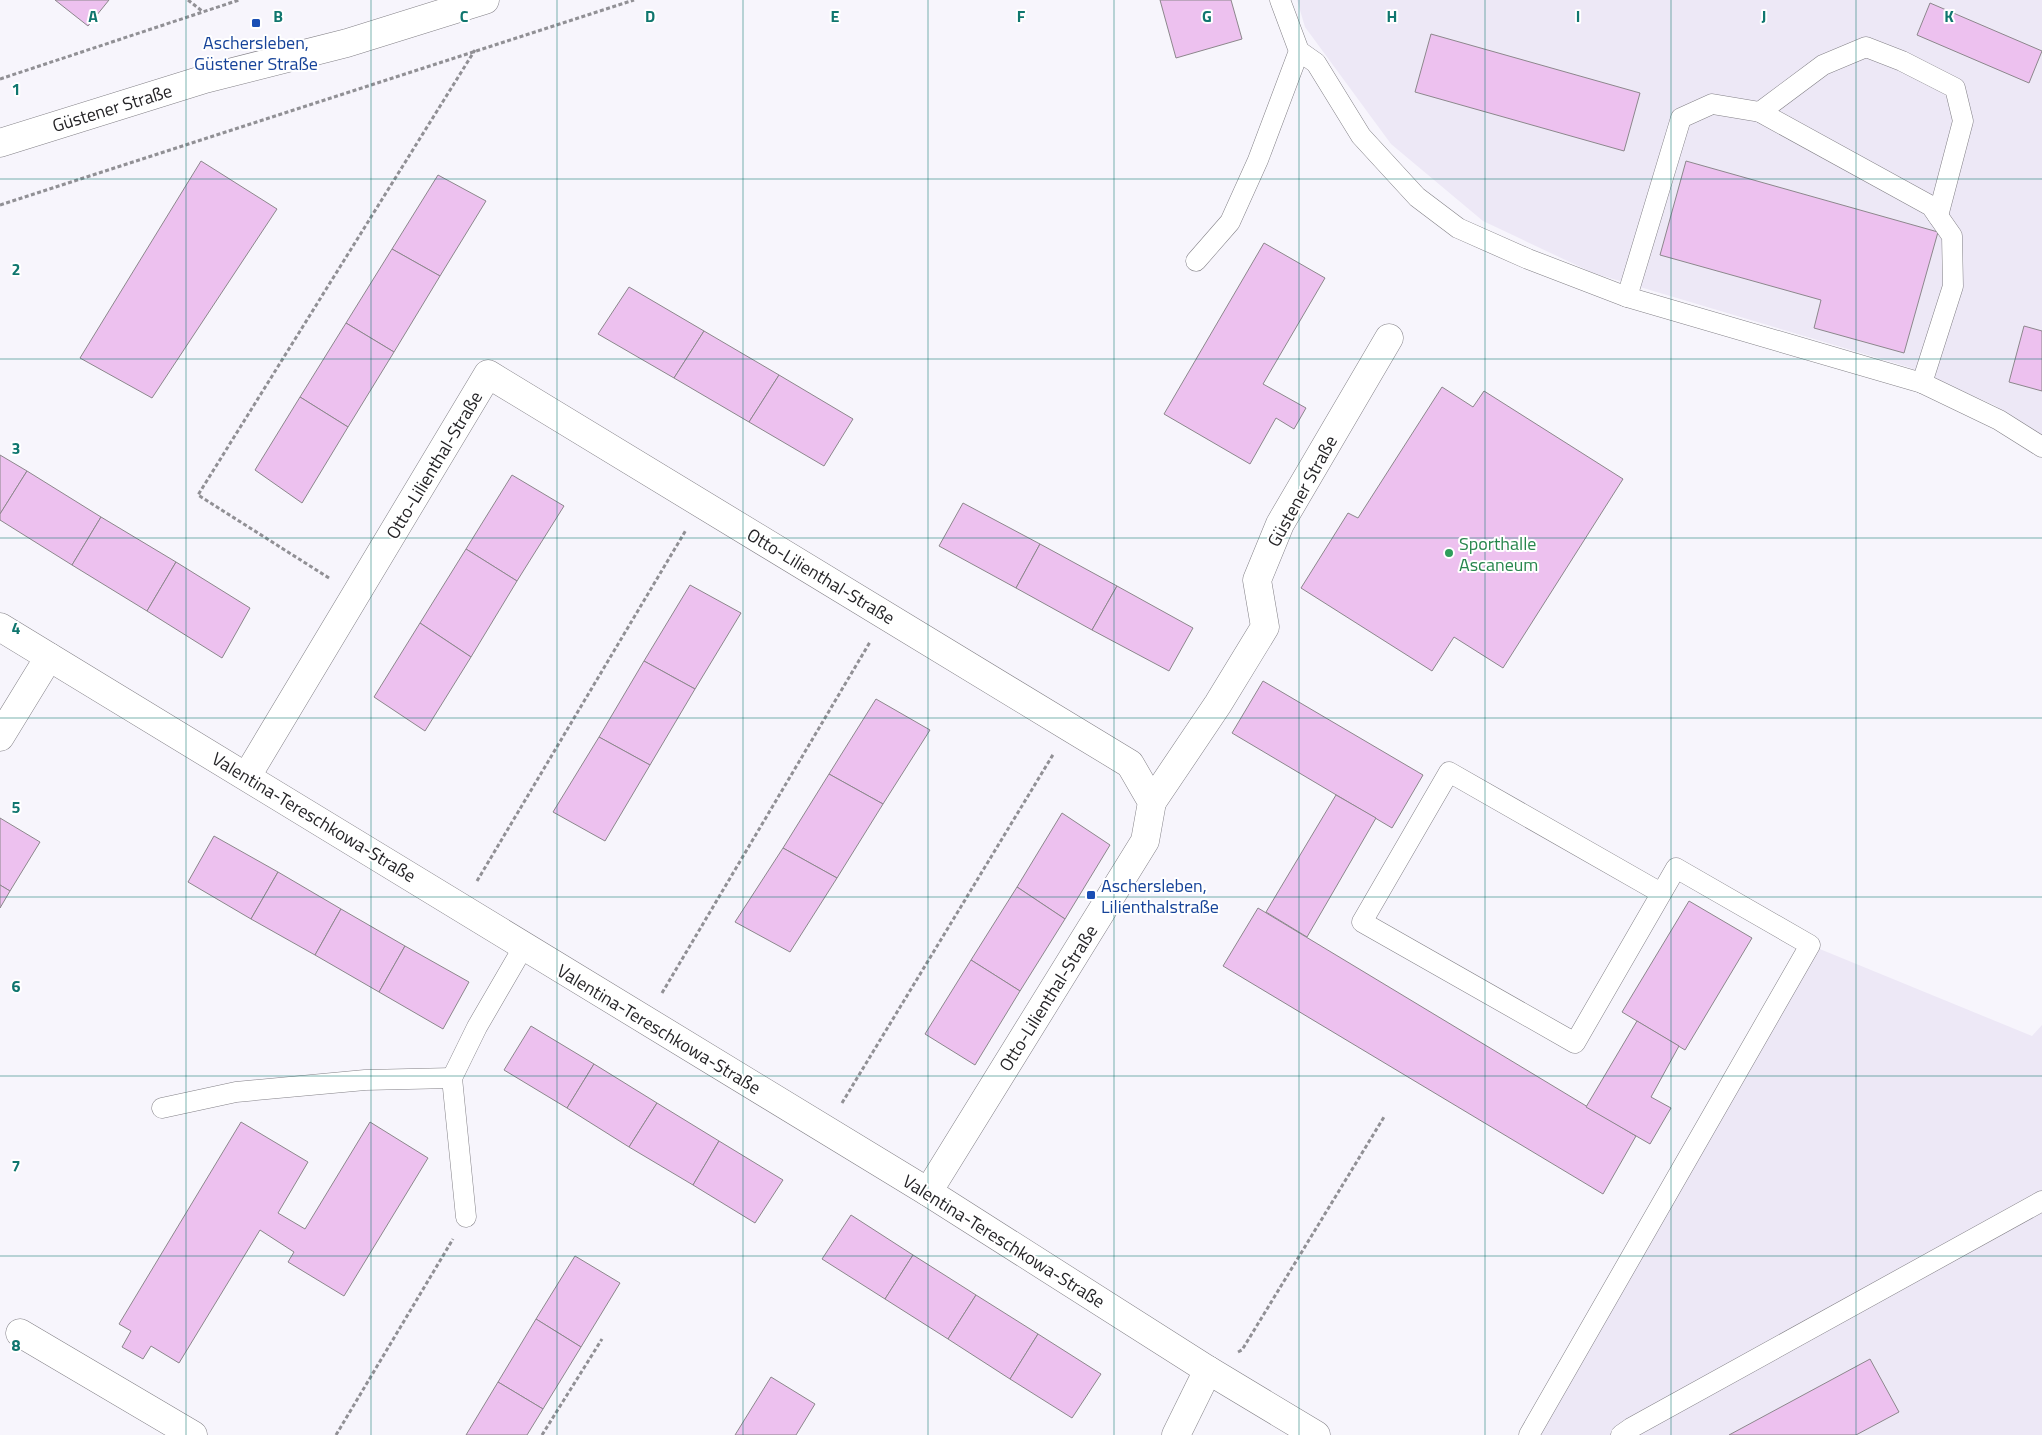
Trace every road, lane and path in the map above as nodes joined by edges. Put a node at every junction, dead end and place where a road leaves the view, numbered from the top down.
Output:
1 (188, 0) edge
2 (239, 0) edge
3 (485, 0) edge
4 (634, 0) edge
5 (1280, 0) edge
6 (202, 11) junction
7 (476, 50) junction
8 (1298, 51) junction
9 (0, 79) edge
10 (1760, 112) junction
11 (0, 143) edge
12 (0, 205) edge
13 (1938, 216) junction
14 (1196, 261) dead end
15 (1627, 297) junction
16 (1389, 338) dead end
17 (1922, 383) junction
18 (2042, 447) edge
19 (702, 503) junction
20 (356, 595) junction
21 (886, 616) junction
22 (0, 627) edge
23 (49, 657) junction
24 (1069, 727) junction
25 (0, 738) edge
26 (247, 776) junction
27 (1152, 802) junction
28 (1661, 893) junction
29 (461, 908) junction
30 (524, 946) junction
31 (646, 1020) junction
32 (452, 1078) junction
33 (162, 1108) dead end
34 (1384, 1117) dead end
35 (826, 1130) junction
36 (928, 1192) junction
37 (2042, 1201) edge
38 (466, 1217) joint
39 (20, 1333) dead end
40 (602, 1339) dead end
41 (1208, 1370) junction
42 (193, 1435) edge
43 (336, 1435) edge
44 (542, 1435) edge
45 (1176, 1435) edge
46 (1316, 1435) edge
47 (1529, 1435) edge
48 (1622, 1435) edge

1 - 6 path
2 - 6 path
3 - 11 street, Güstener Straße
4 - 7 path
5 - 8 lane
6 - 9 path
7 - 12 path
7 - 20 path
8 - 14 lane
8 - 15 lane
10 - 13 lane
10 - 13 lane
10 - 15 lane
13 - 17 lane
15 - 17 lane
16 - 27 street, Güstener Straße
17 - 18 lane
19 - 20 street, Otto-Lilienthal-Straße
19 - 21 street, Otto-Lilienthal-Straße
19 - 29 path
20 - 26 street, Otto-Lilienthal-Straße
21 - 24 street, Otto-Lilienthal-Straße
21 - 31 path
22 - 23 street, Valentina-Tereschkowa-Straße
23 - 25 street
23 - 26 street, Valentina-Tereschkowa-Straße
24 - 27 street, Otto-Lilienthal-Straße
24 - 35 path
26 - 29 street, Valentina-Tereschkowa-Straße
27 - 36 street, Otto-Lilienthal-Straße
28 - 28 lane
28 - 47 lane
29 - 30 street, Valentina-Tereschkowa-Straße
30 - 31 street, Valentina-Tereschkowa-Straße
30 - 32 lane
31 - 35 street, Valentina-Tereschkowa-Straße
32 - 33 lane
32 - 38 lane
34 - 41 path
35 - 36 street, Valentina-Tereschkowa-Straße
36 - 41 street, Valentina-Tereschkowa-Straße
37 - 48 lane
38 - 43 path
39 - 42 street
40 - 44 path
41 - 45 street
41 - 46 street, Valentina-Tereschkowa-Straße

